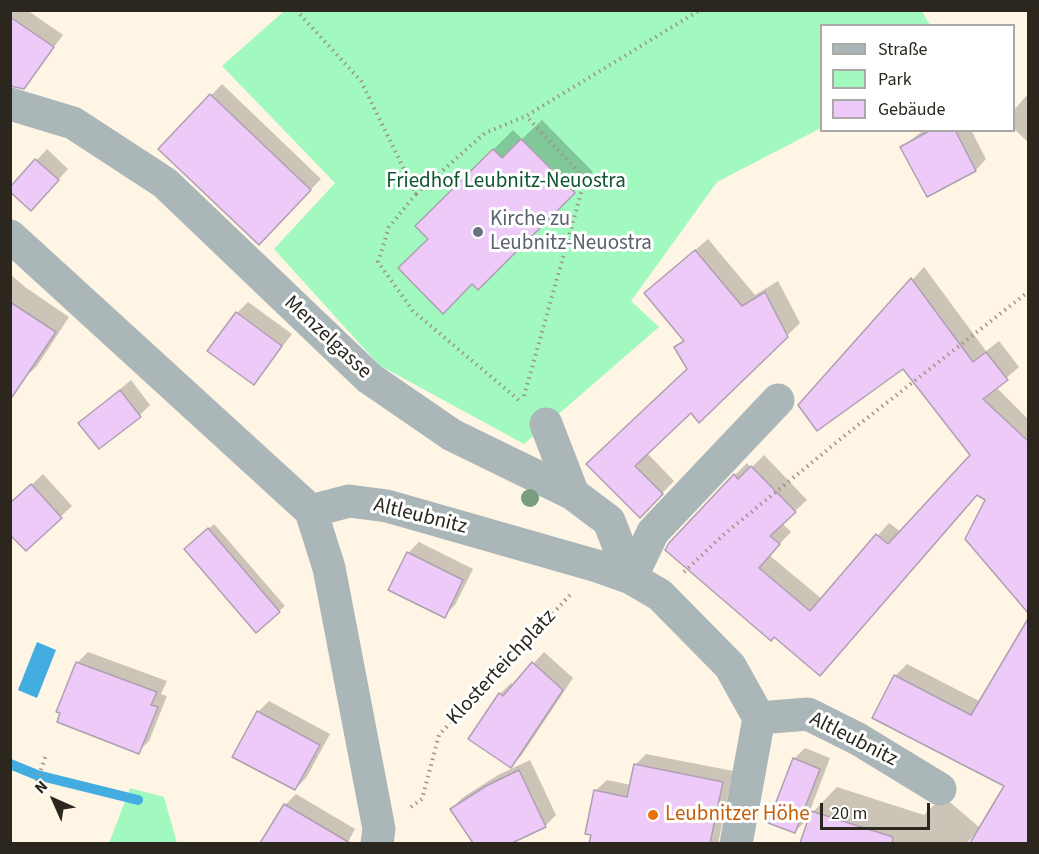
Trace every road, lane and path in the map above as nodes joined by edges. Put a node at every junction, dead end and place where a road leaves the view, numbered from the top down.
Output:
1 (296, 10) edge
2 (700, 10) edge
3 (10, 104) edge
4 (526, 116) junction
5 (416, 194) junction
6 (10, 236) edge
7 (1029, 292) edge
8 (778, 400) dead end
9 (546, 424) dead end
10 (573, 494) junction
11 (311, 512) junction
12 (597, 566) junction
13 (688, 568) dead end
14 (632, 578) junction
15 (759, 718) junction
16 (46, 754) dead end
17 (35, 787) dead end
18 (940, 789) dead end
19 (378, 836) edge
20 (736, 843) edge

1 - 5 path
2 - 4 path
3 - 10 street, Menzelgasse
4 - 5 path
4 - 5 path
6 - 11 street
7 - 13 path
8 - 14 street
9 - 10 street
10 - 14 street, Menzelgasse
11 - 12 street, Altleubnitz
11 - 19 street
12 - 14 street, Altleubnitz
12 - 19 path, Klosterteichplatz
14 - 15 street, Altleubnitz
15 - 18 street, Altleubnitz
15 - 20 street
16 - 17 path

